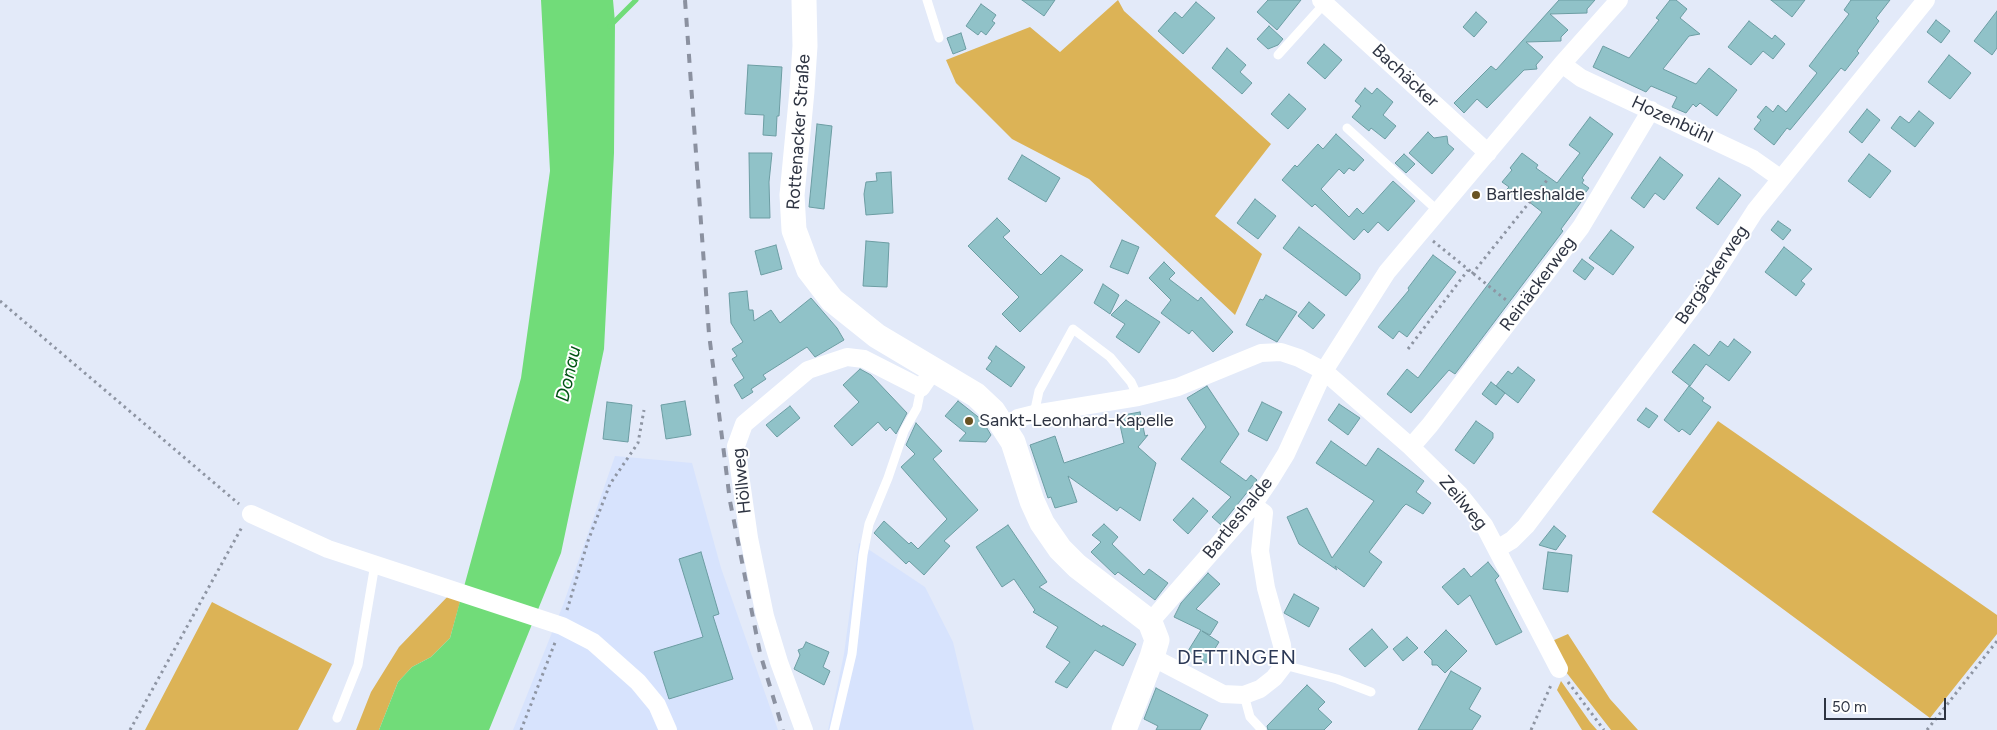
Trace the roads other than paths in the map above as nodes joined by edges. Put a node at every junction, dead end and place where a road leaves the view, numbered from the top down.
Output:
1 (804, 0) edge
2 (927, 0) edge
3 (1619, 0) edge
4 (1926, 0) edge
5 (1323, 2) edge
6 (939, 38) dead end
7 (1278, 55) dead end
8 (1562, 64) junction
9 (1652, 110) junction
10 (1347, 128) dead end
11 (1488, 153) junction
12 (1780, 178) junction
13 (1438, 211) junction
14 (1324, 371) junction
15 (928, 379) junction
16 (1138, 397) junction
17 (1034, 414) junction
18 (1004, 428) junction
19 (1411, 447) junction
20 (1253, 505) junction
21 (250, 514) road end
22 (1497, 549) junction
23 (383, 567) junction
24 (1150, 622) junction
25 (1152, 657) junction
26 (1284, 665) junction
27 (1559, 669) road end
28 (1371, 692) dead end
29 (1244, 695) junction
30 (337, 718) dead end
31 (668, 730) edge
32 (804, 730) edge
33 (834, 730) edge
34 (1124, 730) edge
35 (1262, 730) edge

1 - 15 main road, Rottenacker Straße
2 - 6 lane
3 - 8 street, Bartleshalde
4 - 12 street, Bergäckerweg
5 - 7 lane
5 - 11 street, Bachäcker
8 - 9 street, Hozenbühl
8 - 11 street, Bartleshalde
9 - 12 street, Hozenbühl
9 - 19 street, Reinäckerweg
10 - 13 lane
11 - 13 street, Bartleshalde
12 - 22 street, Bergäckerweg
13 - 14 street, Bartleshalde
14 - 16 street, Zeilweg
14 - 19 street, Zeilweg
14 - 20 street, Bartleshalde
15 - 18 main road, Rottenacker Straße
15 - 32 street, Höllweg
15 - 33 lane
16 - 17 street, Zeilweg
16 - 17 lane
17 - 18 street, Zeilweg
18 - 24 main road, Rottenacker Straße
19 - 22 street, Zeilweg
20 - 24 street, Bartleshalde
20 - 26 street
21 - 23 street
22 - 27 street, Zeilweg
23 - 30 lane
23 - 31 street
24 - 25 main road
25 - 29 street
25 - 34 main road
26 - 28 lane
26 - 29 street
29 - 35 lane

